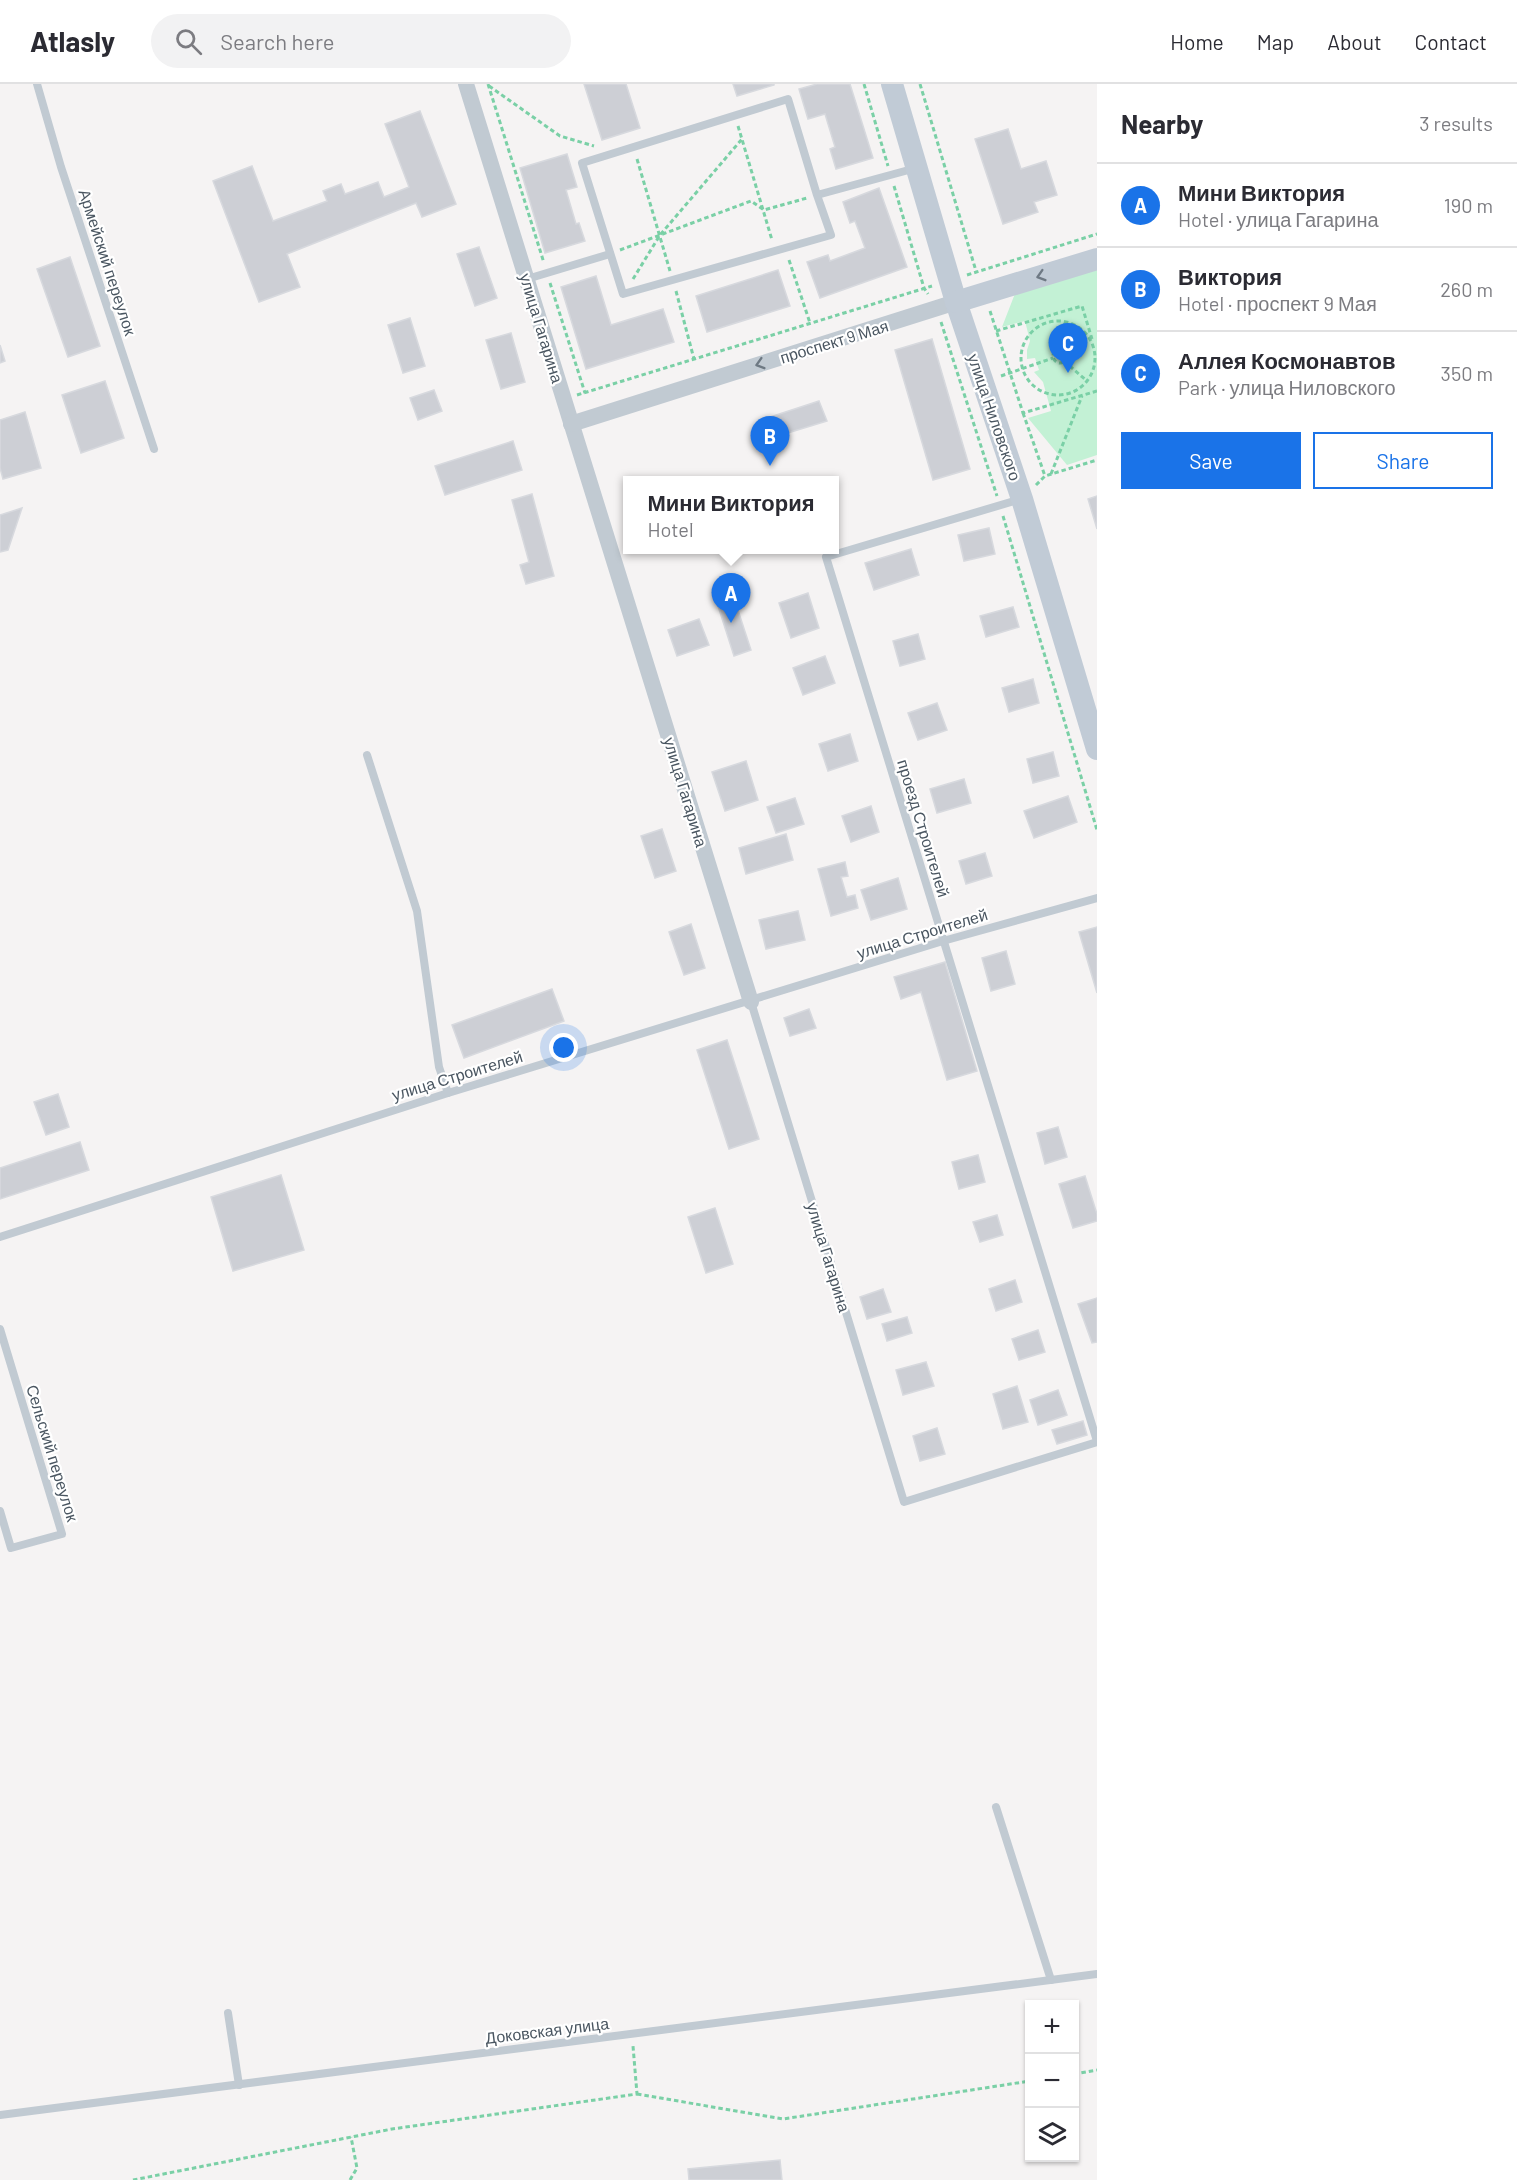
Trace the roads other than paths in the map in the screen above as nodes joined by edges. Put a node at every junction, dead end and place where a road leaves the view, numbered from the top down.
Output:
1 (37, 84) edge
2 (466, 84) edge
3 (892, 84) edge
4 (917, 168) junction
5 (817, 195) junction
6 (610, 254) junction
7 (1097, 259) edge
8 (526, 279) junction
9 (946, 305) junction
10 (571, 424) junction
11 (154, 449) dead end
12 (1022, 499) junction
13 (839, 553) edge
14 (836, 554) edge
15 (1097, 749) edge
16 (368, 755) dead end
17 (1097, 897) edge
18 (943, 941) junction
19 (751, 1002) junction
20 (448, 1093) junction
21 (0, 1237) edge
22 (0, 1329) edge
23 (1097, 1442) edge
24 (0, 1511) edge
25 (996, 1807) dead end
26 (1097, 1974) edge
27 (1051, 1980) junction
28 (228, 2013) dead end
29 (239, 2085) junction
30 (0, 2115) edge

1 - 11 lane, Армейский переулок
2 - 8 street, улица Гагарина
3 - 4 street, улица Ниловского
4 - 5 lane
4 - 9 street, улица Ниловского
5 - 6 lane
5 - 6 lane
6 - 8 lane
7 -> 9 street, проспект 9 Мая
8 - 10 street, улица Гагарина
9 -> 10 street, проспект 9 Мая
9 - 12 street, улица Ниловского
10 - 19 street, улица Гагарина
12 - 13 lane, проезд Строителей
12 - 15 street, улица Ниловского
14 - 18 lane, проезд Строителей
16 - 20 lane
17 - 18 lane, улица Строителей
18 - 19 lane, улица Строителей
18 - 23 lane, проезд Строителей
19 - 20 lane, улица Строителей
19 - 23 lane, улица Гагарина
20 - 21 lane, улица Строителей
22 - 24 lane, Сельский переулок
25 - 27 lane
26 - 27 lane, Доковская улица
27 - 29 lane, Доковская улица
28 - 29 lane
29 - 30 lane, Доковская улица

